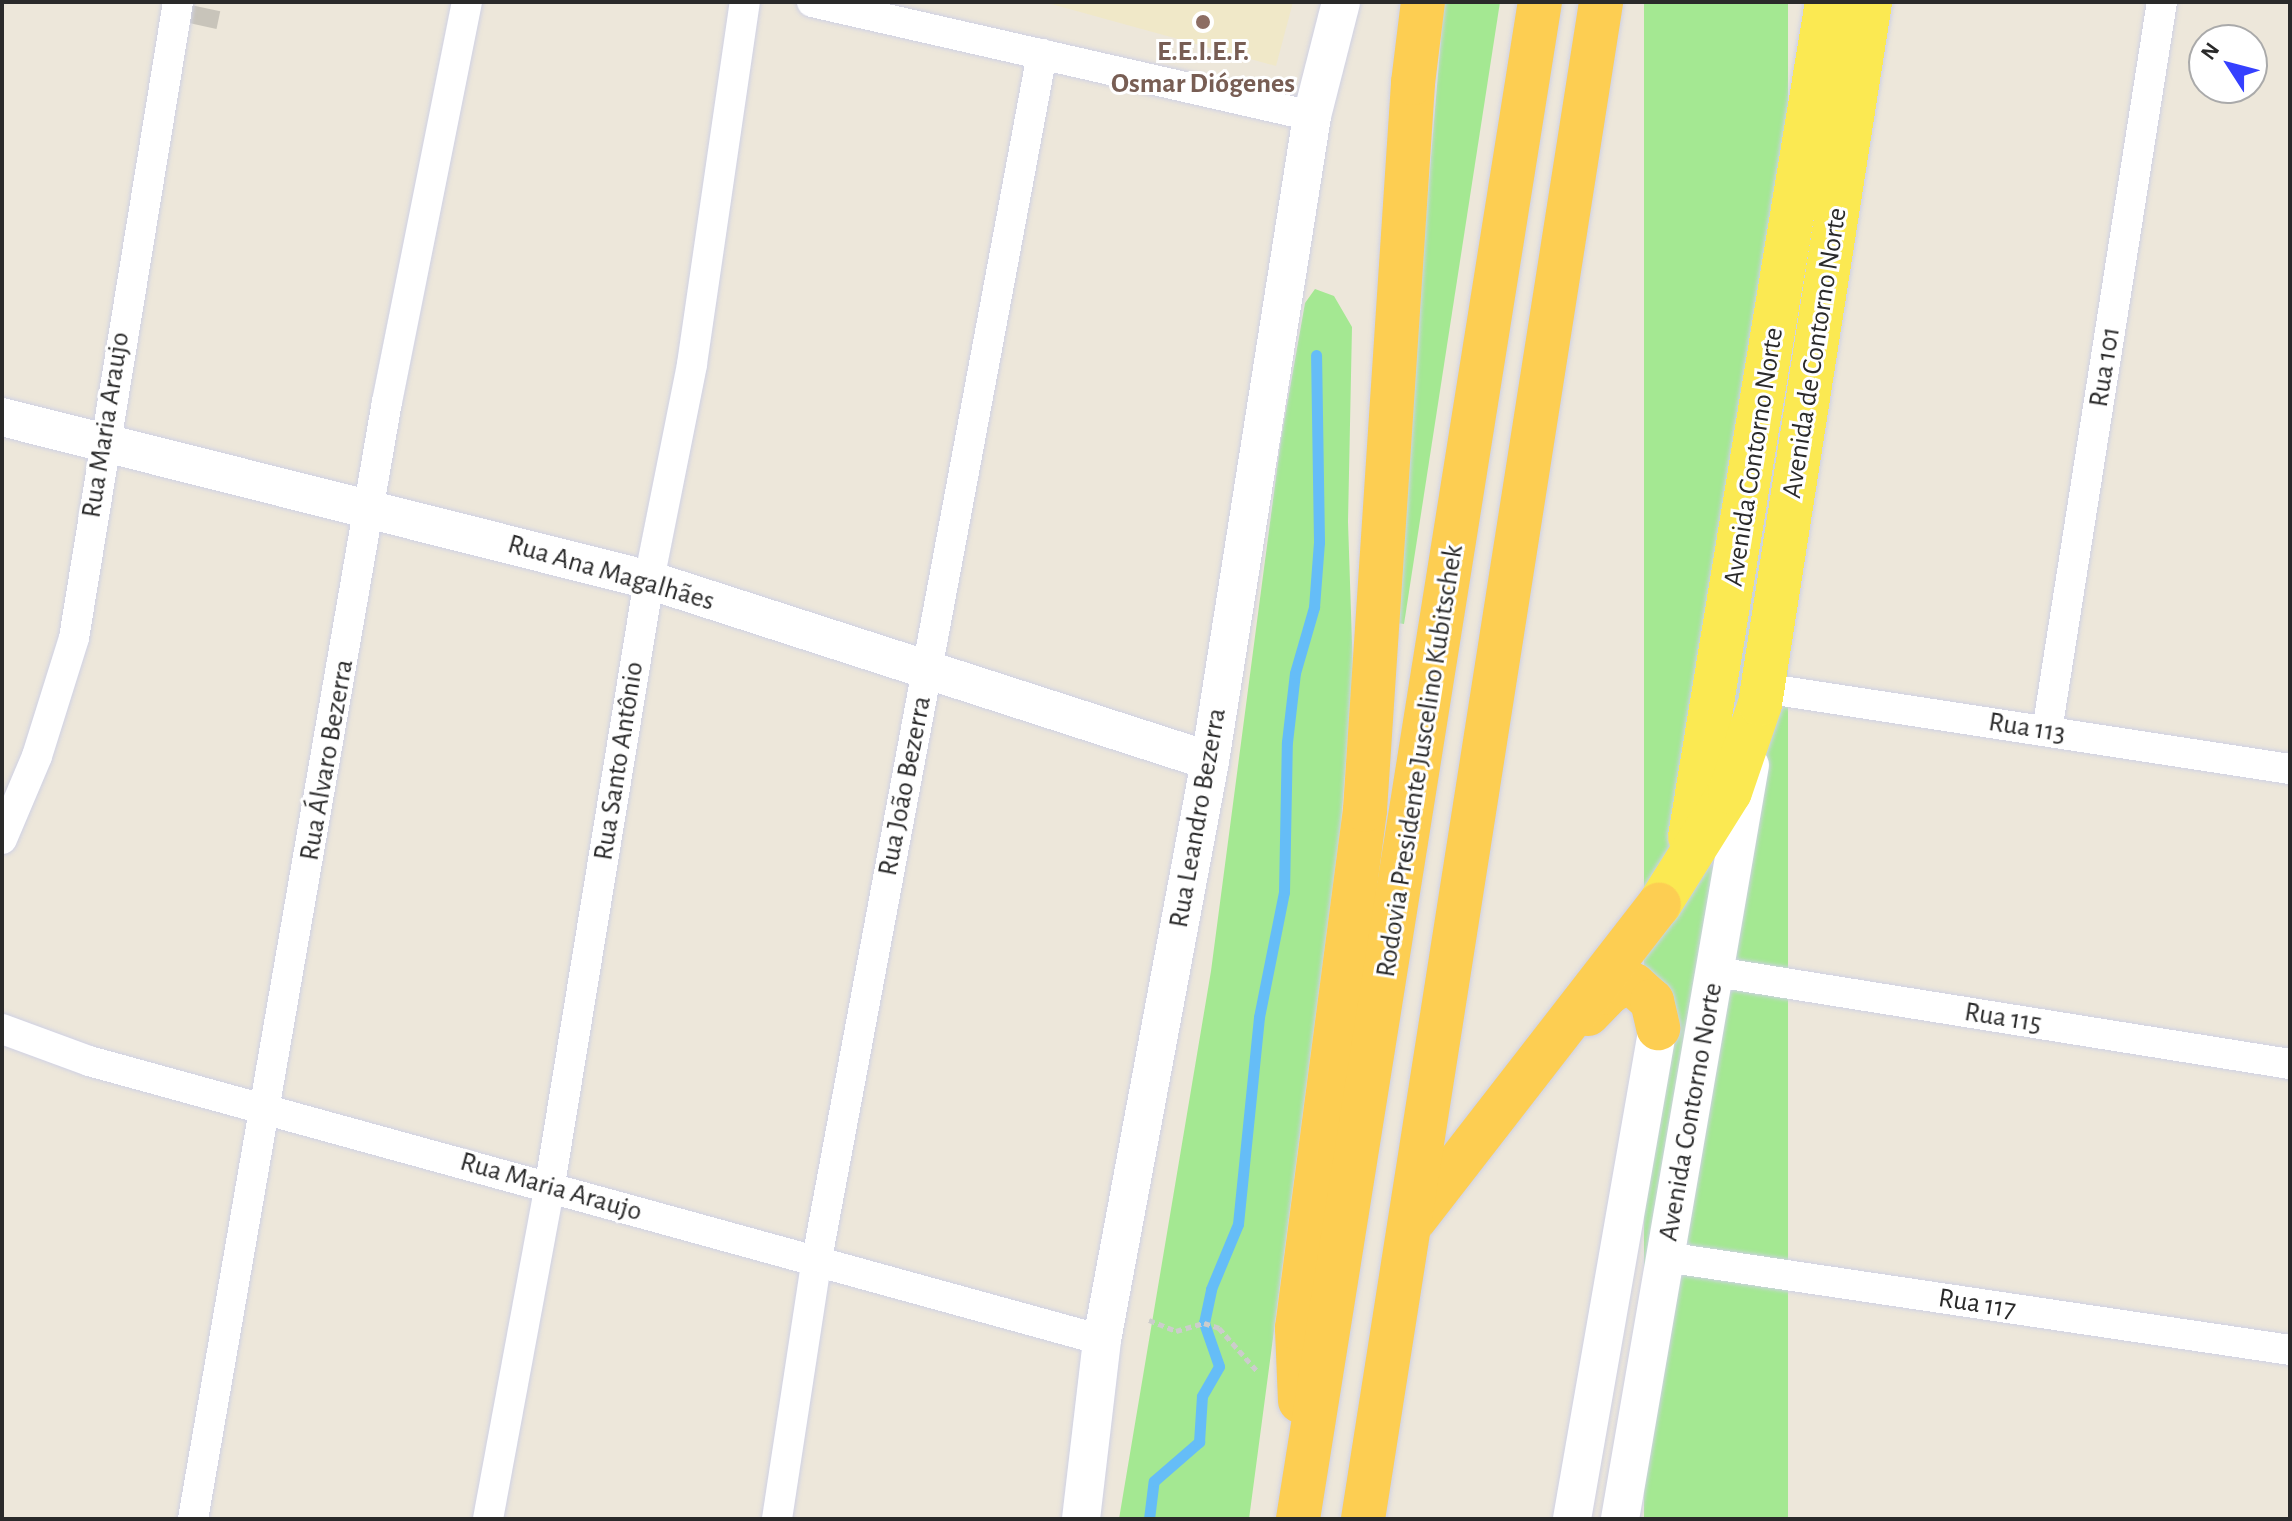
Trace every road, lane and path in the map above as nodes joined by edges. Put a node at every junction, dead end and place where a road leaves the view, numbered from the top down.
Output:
1 (178, 2) edge
2 (467, 2) edge
3 (745, 2) edge
4 (812, 2) edge
5 (1341, 2) edge
6 (1423, 2) edge
7 (1540, 2) edge
8 (1601, 2) edge
9 (1827, 2) edge
10 (1870, 2) edge
11 (2162, 2) edge
12 (898, 12) edge
13 (1042, 54) junction
14 (1312, 116) junction
15 (2, 417) edge
16 (104, 442) junction
17 (372, 508) junction
18 (649, 580) junction
19 (927, 670) junction
20 (1762, 696) junction
21 (2047, 731) junction
22 (1210, 761) junction
23 (2290, 769) edge
24 (2, 839) edge
25 (1659, 905) junction
26 (1716, 972) junction
27 (1658, 1028) joint
28 (2, 1029) edge
29 (2290, 1064) edge
30 (1498, 1108) junction
31 (264, 1110) junction
32 (550, 1184) junction
33 (1411, 1224) junction
34 (1665, 1257) junction
35 (816, 1264) junction
36 (1149, 1320) dead end
37 (1102, 1340) junction
38 (2290, 1350) edge
39 (1268, 1380) dead end
40 (1301, 1509) edge
41 (193, 1519) edge
42 (488, 1519) edge
43 (777, 1519) edge
44 (1081, 1519) edge
45 (1363, 1519) edge
46 (1572, 1519) edge
47 (1620, 1519) edge

1 - 16 street, Rua Maria Araujo
2 - 17 street, Rua Álvaro Bezerra
3 - 18 street, Rua Santo Antônio
4 - 12 street
5 - 14 street, Rua Leandro Bezerra
6 - 40 highway
7 - 40 highway, Rodovia Presidente Juscelino Kubitschek
8 - 33 highway
9 - 25 main road, Avenida Contorno Norte
10 - 20 main road, Avenida de Contorno Norte
11 - 21 street, Rua 101
12 - 13 street
13 - 14 street
13 - 19 street, Rua João Bezerra
14 - 22 street, Rua Leandro Bezerra
15 - 16 street, Rua Ana Magalhães
16 - 17 street, Rua Ana Magalhães
16 - 24 street, Rua Maria Araujo
17 - 18 street, Rua Ana Magalhães
17 - 31 street, Rua Álvaro Bezerra
18 - 19 street, Rua Ana Magalhães
18 - 32 street, Rua Santo Antônio
19 - 22 street, Rua Ana Magalhães
19 - 35 street, Rua João Bezerra
20 - 21 street, Rua 113
20 - 25 main road, Avenida de Contorno Norte
20 - 26 street, Avenida Contorno Norte
21 - 23 street, Rua 113
22 - 37 street, Rua Leandro Bezerra
25 - 30 highway
26 - 29 street, Rua 115
26 - 34 street, Avenida Contorno Norte
27 - 30 highway
27 - 46 street, Avenida Contorno Norte
28 - 31 street, Rua Maria Araujo
30 - 33 highway
31 - 32 street, Rua Maria Araujo
31 - 41 street, Rua Álvaro Bezerra
32 - 35 street, Rua Maria Araujo
32 - 42 street, Rua Santo Antônio
33 - 45 highway
34 - 38 street, Rua 117
34 - 47 street, Avenida Contorno Norte
35 - 37 street, Rua Maria Araujo
35 - 43 street, Rua João Bezerra
36 - 39 path
37 - 44 street, Rua Leandro Bezerra

